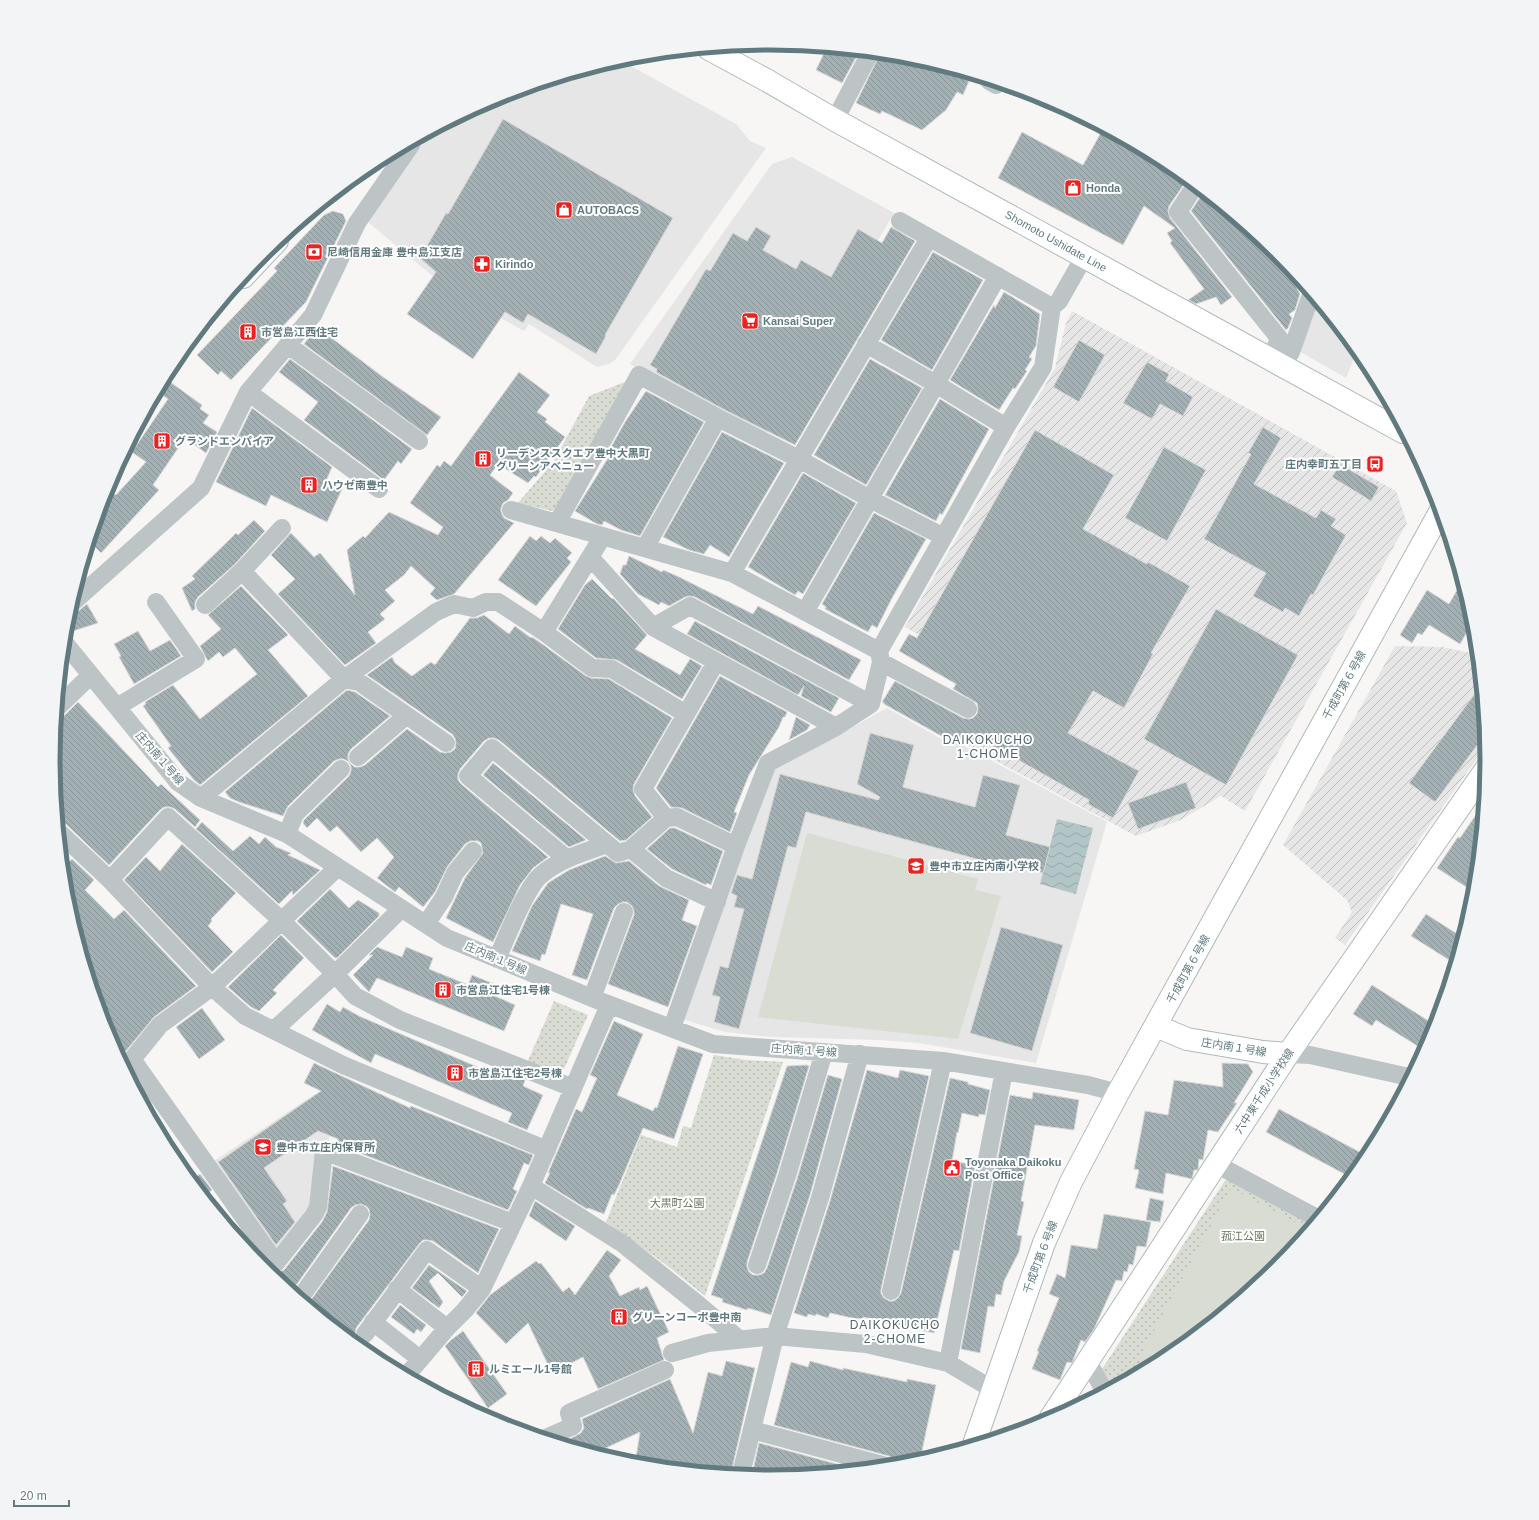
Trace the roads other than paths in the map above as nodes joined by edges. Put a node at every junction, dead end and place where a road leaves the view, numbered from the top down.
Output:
1 (716, 53) edge
2 (868, 57) edge
3 (835, 120) junction
4 (408, 149) edge
5 (1192, 190) edge
6 (900, 221) dead end
7 (929, 238) junction
8 (1084, 257) junction
9 (998, 276) junction
10 (1309, 299) edge
11 (1052, 307) junction
12 (866, 344) junction
13 (288, 345) junction
14 (1276, 362) junction
15 (936, 384) junction
16 (248, 392) junction
17 (718, 418) junction
18 (1006, 427) junction
19 (1396, 428) edge
20 (418, 441) dead end
21 (799, 459) junction
22 (379, 489) dead end
23 (870, 499) junction
24 (511, 510) dead end
25 (1437, 518) edge
26 (557, 523) junction
27 (282, 528) dead end
28 (603, 536) junction
29 (944, 537) junction
30 (645, 548) junction
31 (590, 558) junction
32 (242, 571) junction
33 (732, 573) junction
34 (79, 597) edge
35 (156, 602) dead end
36 (205, 605) dead end
37 (805, 612) junction
38 (653, 627) junction
39 (544, 632) junction
40 (69, 648) edge
41 (880, 656) junction
42 (716, 662) junction
43 (91, 675) junction
44 (344, 680) junction
45 (62, 702) edge
46 (871, 704) junction
47 (117, 707) junction
48 (968, 709) dead end
49 (686, 714) junction
50 (406, 716) junction
51 (836, 727) junction
52 (446, 743) dead end
53 (358, 757) dead end
54 (341, 769) dead end
55 (1479, 779) edge
56 (200, 798) junction
57 (666, 818) junction
58 (288, 834) junction
59 (65, 843) edge
60 (607, 844) junction
61 (736, 846) junction
62 (631, 848) junction
63 (473, 852) dead end
64 (567, 859) junction
65 (338, 867) junction
66 (110, 880) junction
67 (717, 902) junction
68 (401, 909) junction
69 (624, 912) dead end
70 (281, 920) junction
71 (426, 924) junction
72 (497, 959) junction
73 (335, 974) junction
74 (212, 987) junction
75 (592, 998) junction
76 (609, 1005) junction
77 (1156, 1026) junction
78 (672, 1028) junction
79 (274, 1030) junction
80 (824, 1052) junction
81 (860, 1054) junction
82 (1288, 1054) junction
83 (942, 1060) junction
84 (129, 1064) edge
85 (1004, 1071) junction
86 (1405, 1076) edge
87 (573, 1088) junction
88 (1118, 1093) junction
89 (547, 1150) junction
90 (1216, 1164) junction
91 (531, 1186) junction
92 (360, 1214) dead end
93 (1313, 1216) edge
94 (514, 1223) junction
95 (758, 1265) dead end
96 (398, 1289) junction
97 (482, 1290) junction
98 (891, 1291) dead end
99 (302, 1295) edge
100 (447, 1328) junction
101 (775, 1336) junction
102 (740, 1340) junction
103 (672, 1353) dead end
104 (420, 1359) junction
105 (1088, 1362) junction
106 (948, 1364) junction
107 (665, 1370) dead end
108 (409, 1372) edge
109 (1102, 1387) edge
110 (992, 1389) junction
111 (1057, 1409) edge
112 (752, 1430) junction
113 (552, 1435) edge
114 (976, 1439) edge
115 (872, 1462) edge
116 (742, 1469) edge

1 - 3 street, Shomoto Ushidate Line
2 - 3 street
3 - 8 street, Shomoto Ushidate Line
4 - 13 street
5 - 14 street
6 - 7 street
7 - 9 street
7 - 12 street
8 - 11 street
8 - 14 street, Shomoto Ushidate Line
9 - 11 street
9 - 15 street
10 - 14 street
11 - 18 street
12 - 15 street
12 - 21 street
13 - 16 street
13 - 20 street
14 - 19 street, Shomoto Ushidate Line
15 - 18 street
15 - 23 street
16 - 22 street
16 - 34 street
17 - 21 street
17 - 26 street
17 - 30 street
18 - 29 street
21 - 23 street
21 - 33 street
23 - 29 street
23 - 37 street
24 - 26 street
25 - 77 street, 千成町第６号線
26 - 28 street
27 - 32 street
28 - 30 street
28 - 31 street
29 - 41 street
30 - 33 street
31 - 38 street
31 - 39 street
32 - 36 street
32 - 44 street
33 - 37 street
35 - 47 street
37 - 41 street
38 - 42 street
38 - 46 street
39 - 44 street
39 - 49 street
40 - 43 street, 庄内南１号線
41 - 46 street
41 - 48 street
42 - 49 street
42 - 51 street
43 - 45 street
43 - 47 street, 庄内南１号線
44 - 50 street
44 - 56 street
46 - 51 street
47 - 56 street, 庄内南１号線
49 - 57 street
50 - 52 street
50 - 53 street
51 - 61 street
54 - 58 street
55 - 82 street, 六中東千成小学校線
56 - 58 street, 庄内南１号線
57 - 61 street
57 - 62 street
58 - 65 street, 庄内南１号線
59 - 66 street
60 - 62 street
60 - 64 street
60 - 64 street
61 - 67 street
62 - 67 street
63 - 71 street
64 - 72 street
65 - 68 street, 庄内南１号線
65 - 70 street
66 - 70 street
66 - 74 street
67 - 78 street
68 - 71 street, 庄内南１号線
68 - 73 street
69 - 75 street
70 - 73 street
70 - 74 street
71 - 72 street, 庄内南１号線
72 - 75 street, 庄内南１号線
73 - 79 street
73 - 87 street
74 - 79 street
74 - 84 street
75 - 76 street, 庄内南１号線
76 - 78 street, 庄内南１号線
76 - 87 street
77 - 82 street, 庄内南１号線
77 - 88 street, 千成町第６号線
78 - 80 street, 庄内南１号線
79 - 89 street
80 - 81 street, 庄内南１号線
80 - 95 street
81 - 83 street, 庄内南１号線
81 - 101 street
82 - 86 street, 庄内南１号線
82 - 90 street, 六中東千成小学校線
83 - 85 street, 庄内南１号線
83 - 98 street
84 - 94 street
85 - 88 street, 庄内南１号線
85 - 106 street
87 - 89 street
88 - 110 street, 千成町第６号線
89 - 91 street
90 - 93 street
90 - 105 street, 六中東千成小学校線
91 - 94 street
91 - 102 street
92 - 99 street
94 - 97 street
96 - 97 street
96 - 100 street
96 - 104 street
97 - 100 street
100 - 104 street
101 - 102 street
101 - 106 street
101 - 112 street
102 - 103 street
104 - 108 street
105 - 109 street
105 - 111 street, 六中東千成小学校線
106 - 110 street
107 - 113 street
110 - 114 street, 千成町第６号線
112 - 115 street
112 - 116 street

